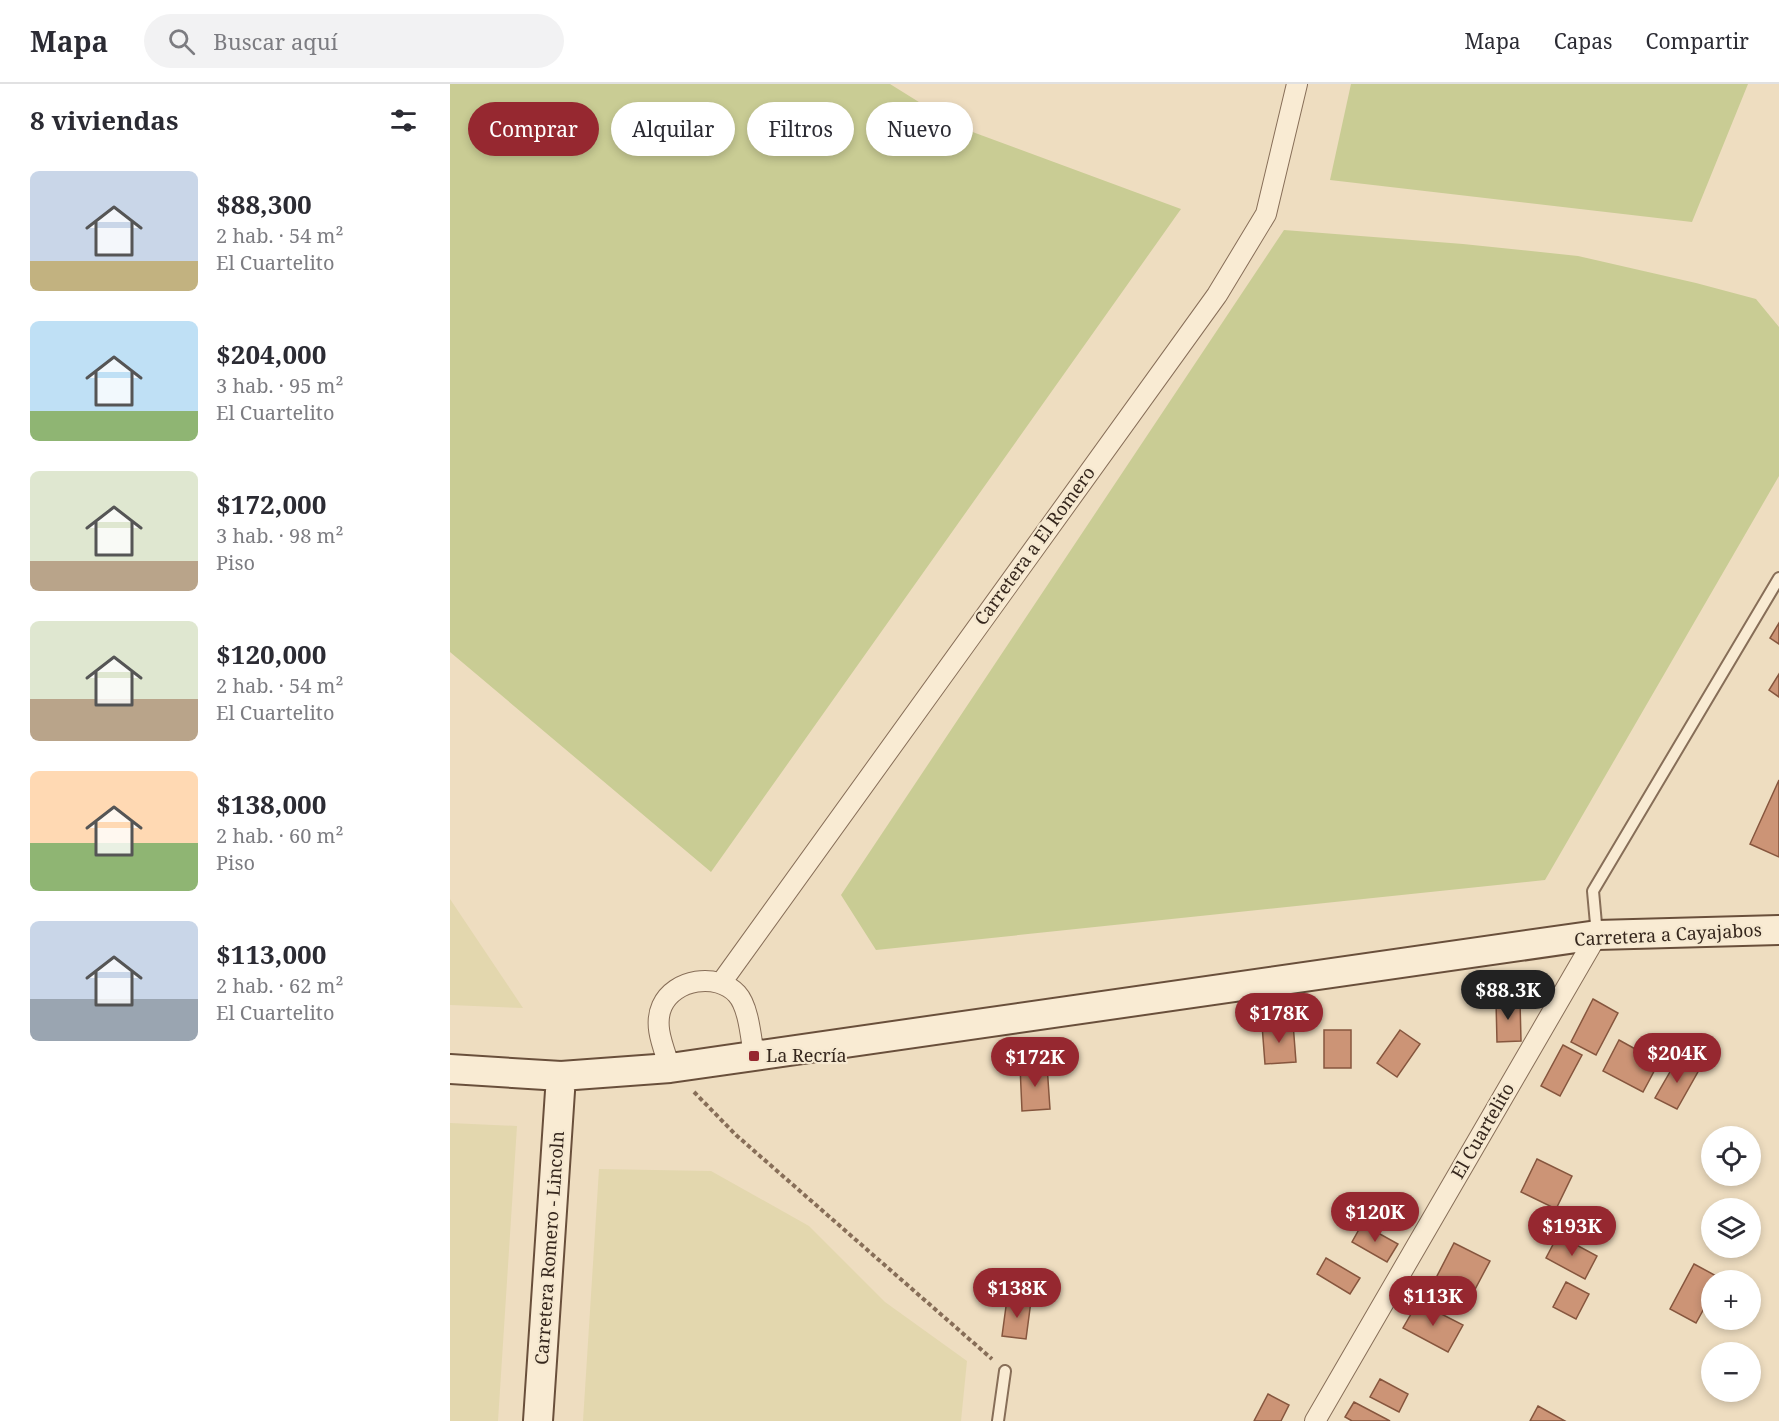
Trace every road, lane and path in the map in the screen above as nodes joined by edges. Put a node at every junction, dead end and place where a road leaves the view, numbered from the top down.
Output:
1 (1297, 84) edge
2 (1779, 578) edge
3 (1779, 930) edge
4 (1597, 935) junction
5 (721, 983) junction
6 (754, 1056) junction
7 (670, 1068) junction
8 (450, 1069) edge
9 (561, 1076) junction
10 (1005, 1371) joint
11 (538, 1421) edge
12 (998, 1421) edge
13 (1315, 1421) edge

1 - 5 street, Carretera a El Romero
2 - 4 lane
3 - 4 main road, Carretera a Cayajabos
4 - 6 main road, Carretera a Cayajabos
4 - 13 street, El Cuartelito
5 - 6 street
5 - 7 street
6 - 7 main road, Carretera a Cayajabos
7 - 9 main road, Carretera a Cayajabos
7 - 10 path
8 - 9 main road, Carretera a Cayajabos
9 - 11 main road, Carretera Romero - Lincoln
10 - 12 lane

